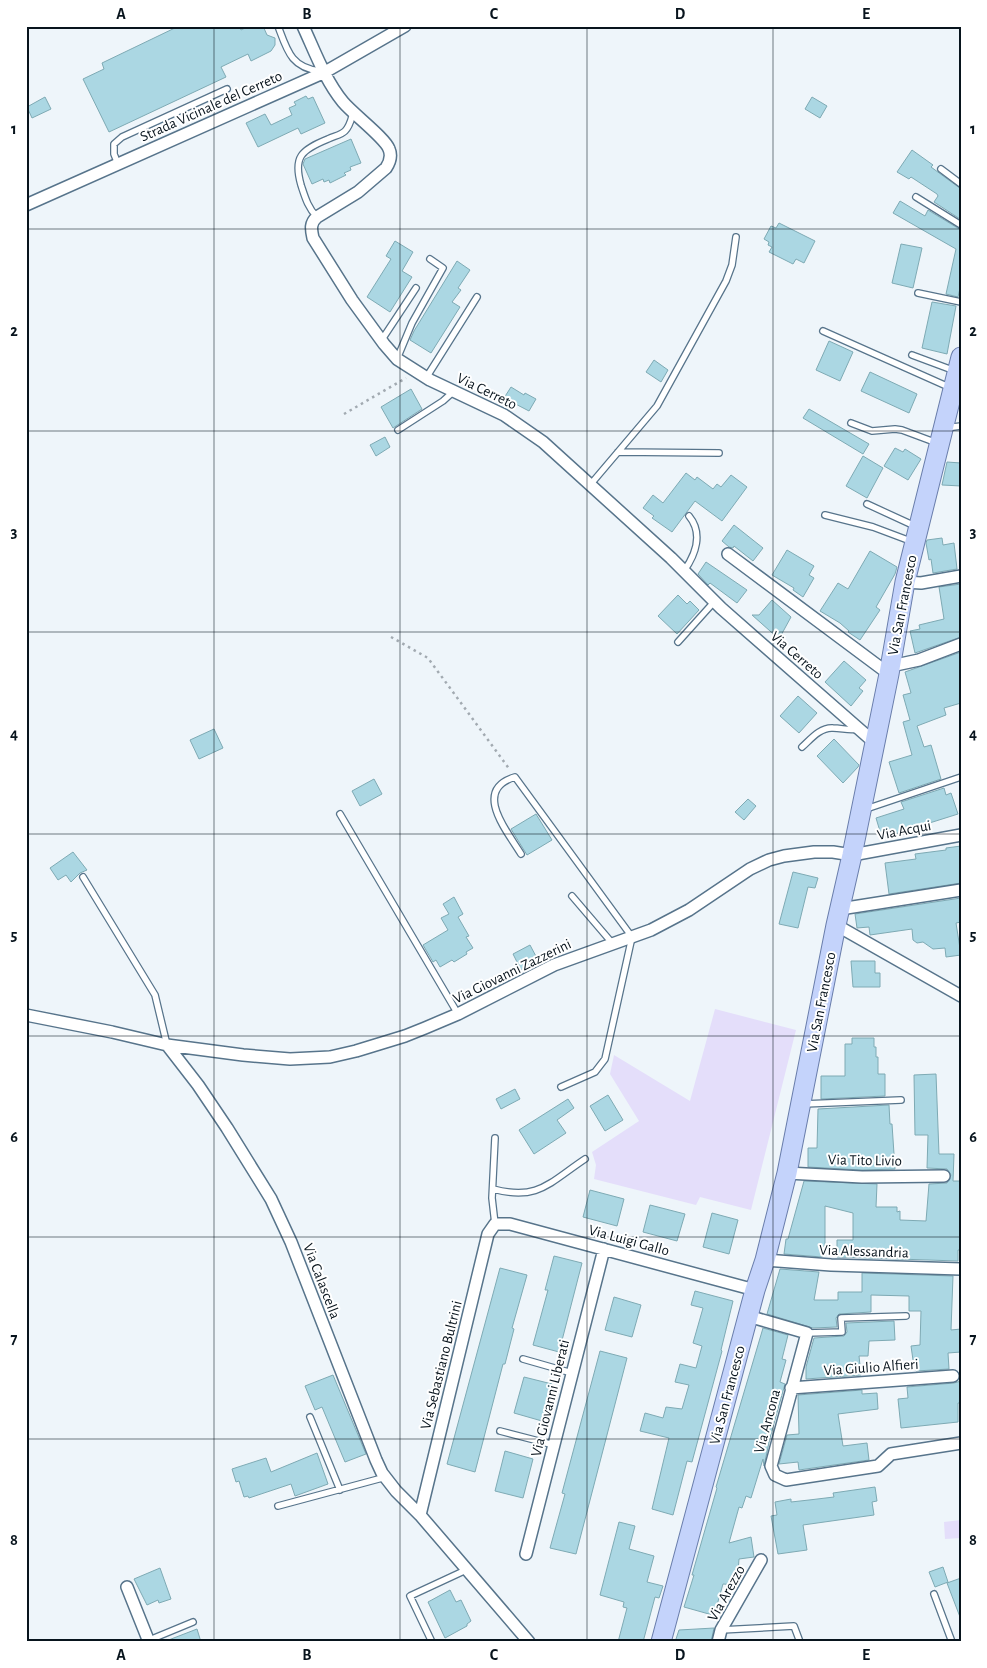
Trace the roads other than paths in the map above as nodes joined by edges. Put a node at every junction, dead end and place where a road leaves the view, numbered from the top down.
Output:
1 (278, 26) edge
2 (303, 26) edge
3 (405, 26) edge
4 (324, 72) junction
5 (227, 89) dead end
6 (353, 112) junction
7 (118, 164) junction
8 (941, 169) dead end
9 (961, 184) edge
10 (916, 197) dead end
11 (26, 205) edge
12 (317, 217) junction
13 (961, 225) edge
14 (736, 237) dead end
15 (430, 260) dead end
16 (416, 288) dead end
17 (918, 293) dead end
18 (477, 297) dead end
19 (961, 302) edge
20 (823, 331) dead end
21 (382, 340) junction
22 (912, 354) dead end
23 (397, 359) junction
24 (957, 372) edge
25 (421, 375) junction
26 (454, 391) junction
27 (851, 423) dead end
28 (398, 430) dead end
29 (948, 433) edge
30 (618, 452) junction
31 (719, 453) dead end
32 (590, 485) junction
33 (867, 504) dead end
34 (825, 515) dead end
35 (689, 516) dead end
36 (917, 536) junction
37 (728, 554) dead end
38 (684, 571) junction
39 (961, 576) edge
40 (905, 582) junction
41 (714, 602) junction
42 (678, 642) dead end
43 (961, 644) edge
44 (890, 670) junction
45 (859, 728) junction
46 (875, 743) junction
47 (802, 747) dead end
48 (961, 777) edge
49 (862, 810) junction
50 (340, 814) dead end
51 (961, 835) edge
52 (521, 854) dead end
53 (852, 855) junction
54 (83, 877) dead end
55 (961, 890) edge
56 (572, 896) dead end
57 (838, 917) junction
58 (632, 937) junction
59 (613, 944) junction
60 (961, 996) edge
61 (458, 1014) junction
62 (26, 1015) edge
63 (167, 1045) junction
64 (561, 1086) dead end
65 (901, 1100) dead end
66 (801, 1104) junction
67 (495, 1138) dead end
68 (585, 1159) dead end
69 (787, 1173) junction
70 (944, 1176) dead end
71 (493, 1189) junction
72 (495, 1224) junction
73 (604, 1249) junction
74 (765, 1260) junction
75 (961, 1269) edge
76 (755, 1290) junction
77 (748, 1316) junction
78 (906, 1316) dead end
79 (807, 1333) junction
80 (523, 1359) dead end
81 (572, 1373) junction
82 (953, 1376) dead end
83 (791, 1388) junction
84 (310, 1417) dead end
85 (500, 1431) dead end
86 (961, 1443) edge
87 (554, 1445) junction
88 (386, 1478) junction
89 (340, 1490) junction
90 (278, 1506) dead end
91 (420, 1515) junction
92 (526, 1554) dead end
93 (761, 1560) dead end
94 (466, 1570) junction
95 (127, 1587) dead end
96 (934, 1594) dead end
97 (193, 1622) dead end
98 (721, 1630) junction
99 (431, 1640) dead end
100 (148, 1641) edge
101 (529, 1642) edge
102 (661, 1642) edge
103 (718, 1642) edge
104 (800, 1642) edge
105 (952, 1642) edge

1 - 4 lane
2 - 4 street
3 - 4 street, Strada Vicinale del Cerreto
4 - 6 street
4 - 7 street, Strada Vicinale del Cerreto
5 - 7 lane
6 - 12 lane
6 - 12 street
7 - 11 street, Strada Vicinale del Cerreto
8 - 9 lane
10 - 13 lane
12 - 21 street, Via Cerreto
14 - 30 lane
15 - 23 lane
16 - 21 lane
17 - 19 lane
18 - 25 lane
20 - 24 lane
21 - 23 street, Via Cerreto
22 - 24 lane
23 - 25 street, Via Cerreto
24 - 29 main road, Via San Francesco
25 - 26 street, Via Cerreto
26 - 28 lane
26 - 32 street, Via Cerreto
27 - 29 lane
29 - 36 main road, Via San Francesco
30 - 31 lane
30 - 32 lane
32 - 38 street, Via Cerreto
33 - 36 lane
34 - 36 lane
35 - 38 lane
36 - 40 main road, Via San Francesco
37 - 44 street
38 - 41 street, Via Cerreto
39 - 40 street
40 - 44 main road, Via San Francesco
41 - 42 lane
41 - 45 street, Via Cerreto
43 - 44 street
44 - 46 main road, Via San Francesco
45 - 46 street, Via Cerreto
45 - 47 lane
46 - 49 main road, Via San Francesco
48 - 49 lane
49 - 53 main road, Via San Francesco
50 - 61 lane
51 - 53 street, Via Acqui
52 - 58 lane
53 - 57 main road, Via San Francesco
53 - 58 street, Via Giovanni Zazzerini
54 - 63 lane
55 - 57 street
56 - 59 lane
57 - 60 street
57 - 66 main road, Via San Francesco
58 - 59 street, Via Giovanni Zazzerini
58 - 64 lane
59 - 61 street, Via Giovanni Zazzerini
61 - 63 street, Via Giovanni Zazzerini
62 - 63 street
63 - 88 street, Via Calascella
65 - 66 lane
66 - 69 main road, Via San Francesco
67 - 71 lane
68 - 71 lane
69 - 70 street, Via Tito Livio
69 - 74 main road, Via San Francesco
71 - 72 lane
72 - 73 street, Via Luigi Gallo
72 - 91 street, Via Sebastiano Bultrini
73 - 76 street, Via Luigi Gallo
73 - 81 street, Via Giovanni Liberati
74 - 75 street, Via Alessandria
74 - 76 main road, Via San Francesco
76 - 77 main road, Via San Francesco
77 - 79 street
77 - 102 main road, Via San Francesco
78 - 79 lane
79 - 83 street, Via Ancona
80 - 81 lane
81 - 87 street, Via Giovanni Liberati
82 - 83 street, Via Giulio Alfieri
83 - 86 street, Via Ancona
84 - 89 lane
85 - 87 lane
87 - 92 street, Via Giovanni Liberati
88 - 89 lane
88 - 91 street, Via Calascella
89 - 90 lane
91 - 94 street, Via Calascella
93 - 98 street, Via Arezzo
94 - 99 lane
94 - 101 street, Via Calascella
95 - 100 street
96 - 105 lane
97 - 100 lane
98 - 103 street, Via Arezzo
98 - 104 lane

